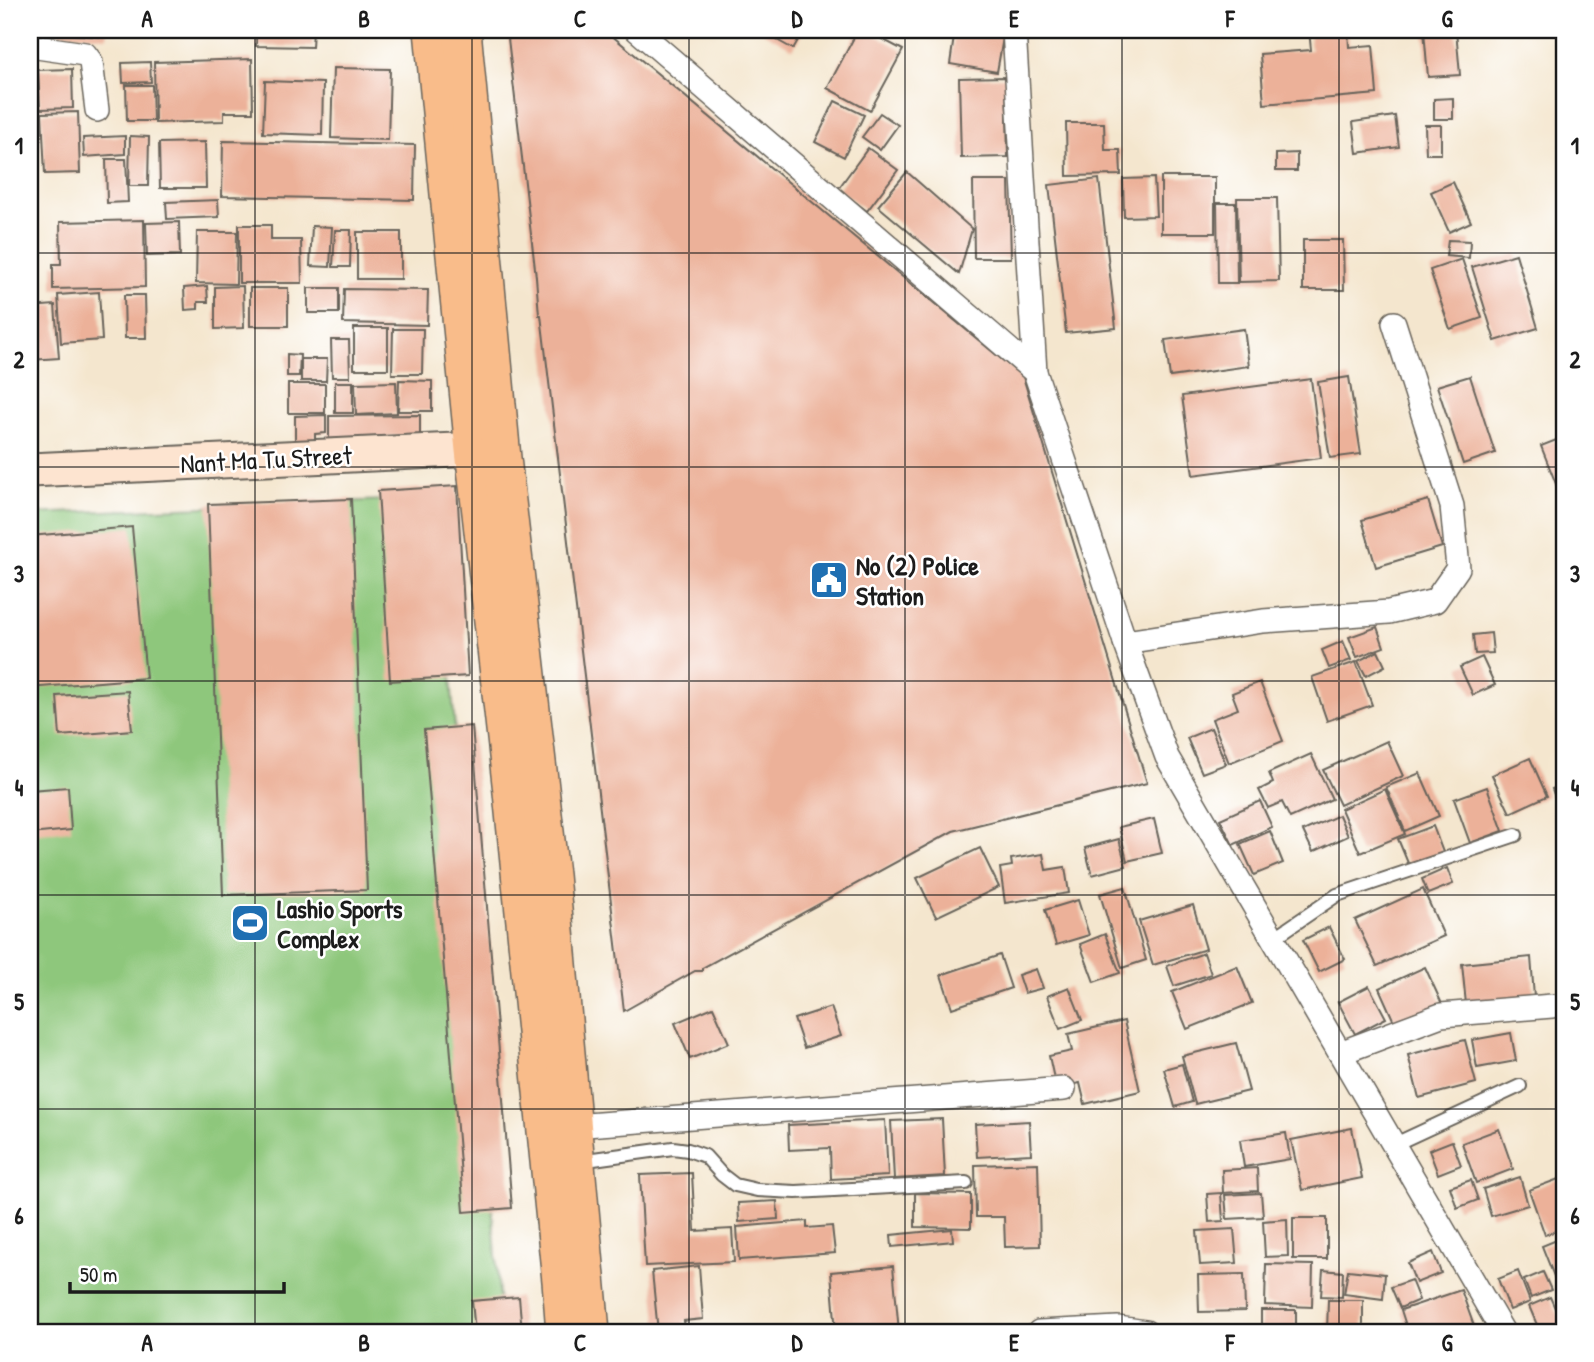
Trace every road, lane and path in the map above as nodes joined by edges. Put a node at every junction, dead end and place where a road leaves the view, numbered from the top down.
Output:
1 (433, 30) edge
2 (462, 30) edge
3 (636, 30) edge
4 (1014, 30) edge
5 (30, 46) edge
6 (97, 110) dead end
7 (1394, 323) dead end
8 (1035, 372) junction
9 (488, 449) junction
10 (30, 470) edge
11 (1125, 642) junction
12 (1516, 835) dead end
13 (1274, 939) junction
14 (1552, 1006) dead end
15 (1340, 1053) junction
16 (1520, 1086) dead end
17 (1065, 1089) dead end
18 (574, 1143) junction
19 (1393, 1145) junction
20 (966, 1182) dead end
21 (565, 1332) edge
22 (591, 1332) edge
23 (1039, 1332) edge
24 (1146, 1332) edge
25 (1503, 1332) edge

1 - 9 main road
2 - 9 main road
3 - 8 street
4 - 8 street
5 - 6 street
7 - 11 street
8 - 11 street
9 - 10 street, Nant Ma Tu Street
9 - 18 main road
9 - 21 main road
11 - 13 street
12 - 13 lane
13 - 15 street
14 - 15 street
15 - 19 street
16 - 19 lane
17 - 18 street
18 - 20 lane
18 - 22 main road
19 - 25 street
23 - 24 street

